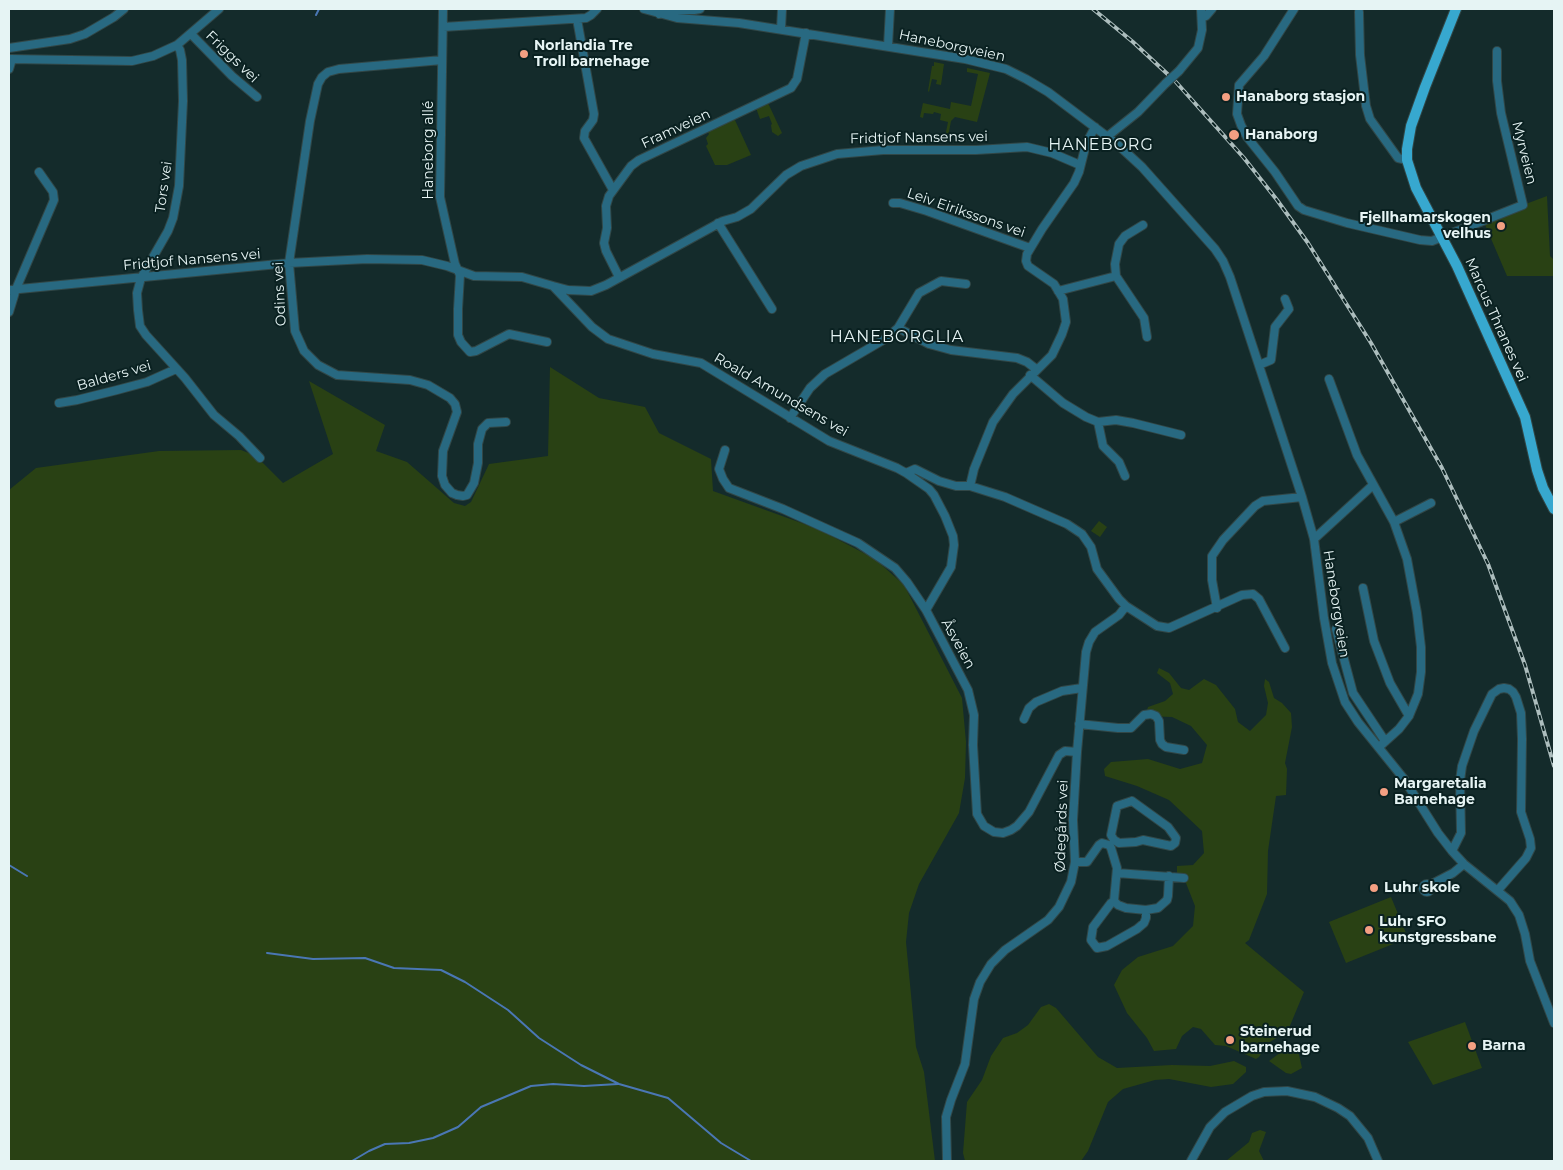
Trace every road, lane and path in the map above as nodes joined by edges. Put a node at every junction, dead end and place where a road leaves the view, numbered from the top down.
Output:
1 (124, 9) edge
2 (219, 9) edge
3 (443, 9) edge
4 (597, 9) edge
5 (644, 9) edge
6 (700, 9) edge
7 (782, 9) edge
8 (890, 9) edge
9 (1212, 9) edge
10 (1294, 9) edge
11 (1456, 9) edge
12 (1359, 12) dead end
13 (1201, 13) edge
14 (659, 14) junction
15 (577, 19) junction
16 (443, 27) junction
17 (781, 29) junction
18 (806, 33) junction
19 (191, 34) junction
20 (177, 45) junction
21 (888, 46) junction
22 (9, 48) edge
23 (1497, 51) dead end
24 (10, 59) edge
25 (442, 60) junction
26 (9, 69) edge
27 (257, 97) dead end
28 (1095, 127) junction
29 (1108, 136) junction
30 (1407, 160) junction
31 (1080, 165) junction
32 (39, 172) dead end
33 (613, 190) junction
34 (893, 203) dead end
35 (718, 224) junction
36 (1143, 225) dead end
37 (1442, 236) junction
38 (1030, 248) junction
39 (289, 263) junction
40 (459, 271) junction
41 (1116, 276) junction
42 (619, 277) junction
43 (141, 278) junction
44 (966, 284) dead end
45 (554, 287) junction
46 (12, 290) edge
47 (1058, 291) junction
48 (1285, 300) dead end
49 (772, 309) dead end
50 (9, 312) edge
51 (898, 328) junction
52 (1147, 337) dead end
53 (547, 342) dead end
54 (1259, 365) junction
55 (176, 369) junction
56 (1033, 372) junction
57 (1329, 379) dead end
58 (59, 403) dead end
59 (790, 418) junction
60 (506, 422) dead end
61 (1098, 422) junction
62 (1181, 435) dead end
63 (725, 450) dead end
64 (260, 458) dead end
65 (906, 473) junction
66 (1125, 476) dead end
67 (1373, 485) junction
68 (970, 486) junction
69 (1302, 497) junction
70 (1431, 503) dead end
71 (1553, 507) edge
72 (1394, 522) junction
73 (1314, 540) junction
74 (1363, 588) dead end
75 (1126, 606) junction
76 (1217, 608) junction
77 (926, 610) junction
78 (1336, 628) dead end
79 (1285, 648) dead end
80 (1082, 688) junction
81 (1409, 716) junction
82 (1024, 719) dead end
83 (1079, 724) junction
84 (1382, 744) junction
85 (1184, 750) dead end
86 (1077, 752) junction
87 (1111, 843) junction
88 (1452, 851) junction
89 (1075, 862) junction
90 (1464, 864) junction
91 (1117, 873) junction
92 (1169, 876) junction
93 (1184, 878) dead end
94 (1430, 885) dead end
95 (1498, 890) junction
96 (1114, 901) junction
97 (1146, 910) junction
98 (1554, 1023) edge
99 (947, 1161) edge
100 (1191, 1161) edge
101 (1378, 1161) edge

1 - 22 street
2 - 19 street
3 - 16 street, Haneborg allé
4 - 15 street
5 - 14 street, Haneborgveien
6 - 14 street
7 - 17 street
8 - 21 street
9 - 13 street
10 - 37 street
11 - 30 main road, Marcus Thranes vei
12 - 30 street
13 - 29 street, bridge
14 - 17 street, Haneborgveien
15 - 16 street
15 - 33 street
16 - 25 street, Haneborg allé
17 - 18 street, Haneborgveien
18 - 21 street, Haneborgveien
18 - 33 street, Framveien
19 - 20 street
19 - 27 street, Friggs vei
20 - 24 street
20 - 43 street, Tors vei
21 - 28 street, Haneborgveien
23 - 37 street, Myrveien
24 - 26 street
25 - 39 street, Odins vei
25 - 40 street, Haneborg allé
28 - 29 street, Haneborgveien
28 - 31 street
29 - 54 street, Haneborgveien
30 - 37 main road, Marcus Thranes vei
31 - 35 street, Fridtjof Nansens vei
31 - 38 street
32 - 46 street
33 - 42 street, Framveien
34 - 38 street, Leiv Eirikssons vei
35 - 42 street, Fridtjof Nansens vei
35 - 49 street
36 - 41 street
37 - 71 main road, Marcus Thranes vei
38 - 47 street
39 - 40 street, Fridtjof Nansens vei
39 - 43 street, Fridtjof Nansens vei
39 - 60 street, Odins vei
40 - 45 street, Fridtjof Nansens vei
40 - 53 street, Haneborg allé
41 - 47 street
41 - 52 street
42 - 45 street, Fridtjof Nansens vei
43 - 46 street, Fridtjof Nansens vei
43 - 55 street, Tors vei
44 - 51 street
45 - 59 street, Roald Amundsens vei
46 - 50 street
47 - 56 street
48 - 54 street
51 - 56 street
51 - 59 street
54 - 69 street, Haneborgveien
55 - 58 street, Balders vei
55 - 64 street, Tors vei
56 - 61 street
56 - 68 street
57 - 67 street
59 - 65 street, Roald Amundsens vei
61 - 62 street
61 - 66 street
63 - 77 street, Åsveien
65 - 68 street, Roald Amundsens vei
65 - 77 street
67 - 72 street
67 - 73 street
68 - 75 street, Roald Amundsens vei
69 - 73 street, Haneborgveien
69 - 76 street
70 - 72 street
72 - 81 street
73 - 84 street, Haneborgveien
74 - 81 street
75 - 76 street, Roald Amundsens vei
75 - 80 street, Ødegårds vei
76 - 79 street, Roald Amundsens vei
77 - 86 street, Åsveien
78 - 84 street
80 - 82 street
80 - 83 street, Ødegårds vei
81 - 84 street
83 - 85 street
83 - 86 street, Ødegårds vei
84 - 88 street, Haneborgveien
86 - 89 street, Ødegårds vei
87 - 87 street
87 - 89 street
87 - 91 street
88 - 90 street, Haneborgveien
88 - 95 street
89 - 99 street, Ødegårds vei
90 - 94 street
90 - 95 street, Haneborgveien
91 - 92 street
91 - 96 street
92 - 93 street
92 - 97 street
95 - 98 street, Haneborgveien
96 - 97 street
96 - 97 street
100 - 101 street

